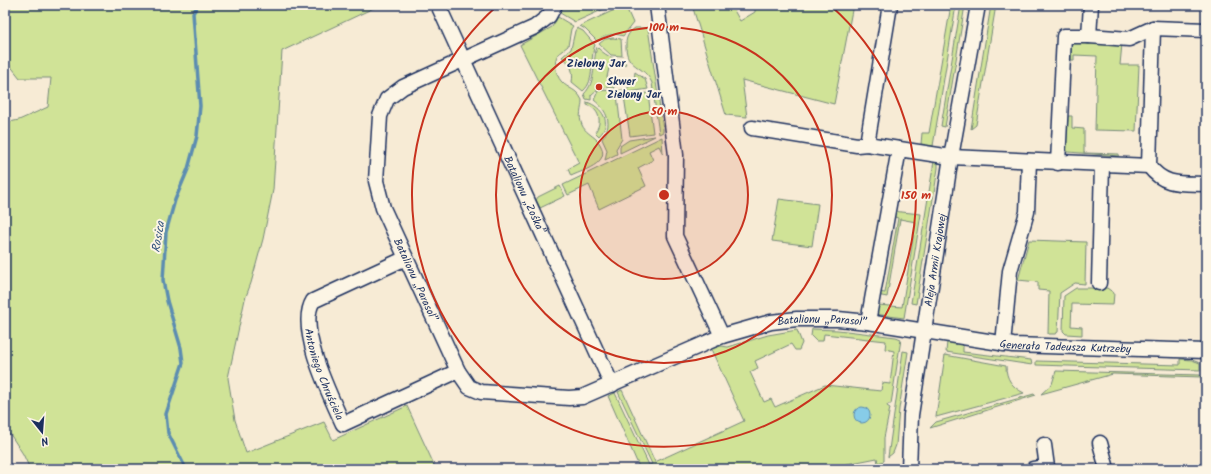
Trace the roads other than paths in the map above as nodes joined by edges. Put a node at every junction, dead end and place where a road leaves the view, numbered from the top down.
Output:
1 (438, 5) edge
2 (555, 5) edge
3 (657, 5) edge
4 (890, 5) edge
5 (978, 5) edge
6 (1091, 5) edge
7 (1153, 28) junction
8 (1206, 30) edge
9 (1089, 36) junction
10 (463, 59) junction
11 (752, 128) dead end
12 (867, 144) junction
13 (899, 149) junction
14 (951, 157) junction
15 (1029, 161) junction
16 (1058, 163) junction
17 (1102, 165) junction
18 (1149, 166) junction
19 (1206, 184) edge
20 (406, 258) junction
21 (1099, 283) dead end
22 (868, 322) junction
23 (925, 331) junction
24 (722, 336) junction
25 (1003, 344) junction
26 (1206, 351) edge
27 (458, 371) junction
28 (612, 385) junction
29 (1100, 443) dead end
30 (1044, 445) dead end
31 (1043, 468) edge
32 (909, 469) edge
33 (1108, 469) edge

1 - 10 street, Batalionu „Zośka”
2 - 10 street, Batalionu „Parasol”
3 - 24 street
4 - 12 street
5 - 14 street, Aleja Armii Krajowej
6 - 9 street
7 - 8 street
7 - 9 street
7 - 18 street
9 - 16 street
10 - 20 street, Batalionu „Parasol”
10 - 28 street, Batalionu „Zośka”
11 - 12 street
12 - 13 street
13 - 14 street
13 - 22 street
14 - 15 street
14 - 23 street, Aleja Armii Krajowej
15 - 16 street
15 - 25 street
16 - 17 street
17 - 18 street
17 - 21 street
18 - 19 street
20 - 27 street, Batalionu „Parasol”
20 - 27 street, Antoniego Chruściela
22 - 23 street, Batalionu „Parasol”
22 - 24 street, Batalionu „Parasol”
23 - 25 street, Generała Tadeusza Kutrzeby
23 - 32 street, Aleja Armii Krajowej
24 - 28 street, Batalionu „Parasol”
25 - 26 street, Generała Tadeusza Kutrzeby
27 - 28 street, Batalionu „Parasol”
29 - 33 street
30 - 31 street

